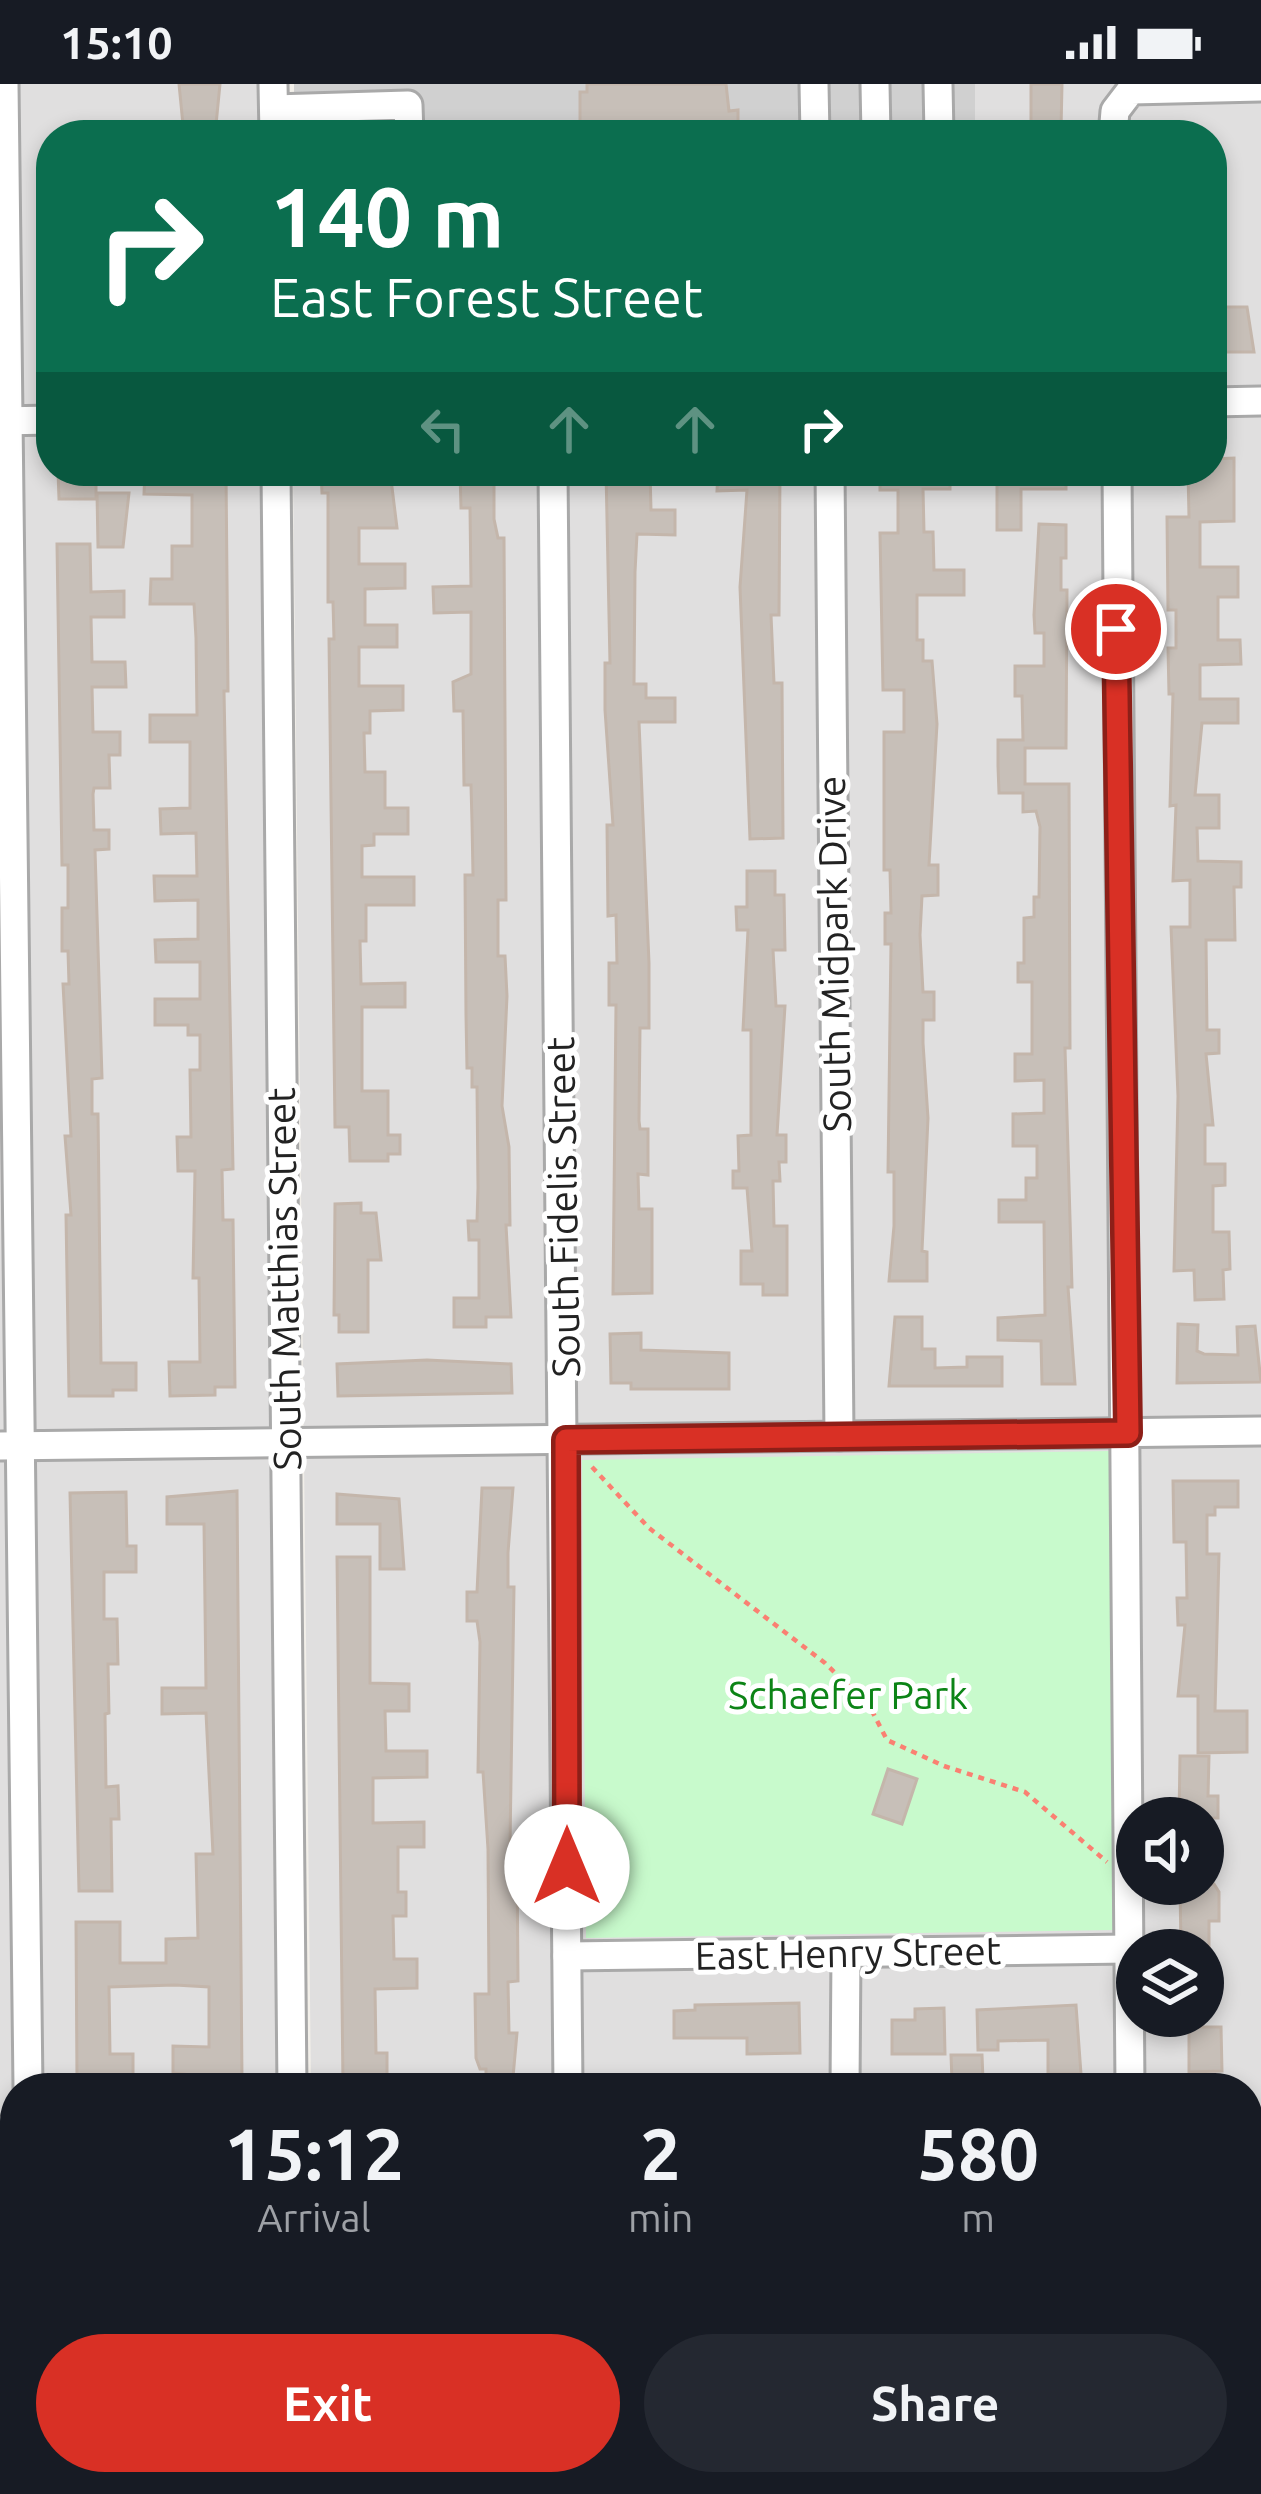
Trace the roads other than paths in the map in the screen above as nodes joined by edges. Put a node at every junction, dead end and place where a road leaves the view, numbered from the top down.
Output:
1 (4, 84) edge
2 (814, 84) edge
3 (875, 84) edge
4 (938, 84) edge
5 (1261, 87) edge
6 (274, 109) edge
7 (408, 120) edge
8 (814, 120) edge
9 (876, 120) edge
10 (939, 120) edge
11 (1114, 120) edge
12 (1261, 401) edge
13 (1227, 402) edge
14 (36, 420) edge
15 (4, 421) edge
16 (276, 486) edge
17 (553, 486) edge
18 (830, 486) edge
19 (1117, 486) edge
20 (1261, 1431) edge
21 (1128, 1433) junction
22 (839, 1436) junction
23 (566, 1440) junction
24 (286, 1443) junction
25 (10, 1446) edge
26 (1130, 1929) edge
27 (1116, 1949) edge
28 (845, 1953) junction
29 (567, 1956) junction
30 (1130, 2037) edge
31 (28, 2073) edge
32 (292, 2073) edge
33 (568, 2073) edge
34 (845, 2073) edge
35 (1130, 2073) edge

1 - 15 street
2 - 8 street
3 - 9 street
4 - 10 street
5 - 11 street
6 - 7 street
12 - 13 street
14 - 15 street
15 - 25 street
16 - 24 street, South Matthias Street
17 - 23 street, South Fidelis Street
18 - 22 street, South Midpark Drive
19 - 21 street
20 - 21 street
21 - 22 street
21 - 26 street
22 - 23 street
23 - 24 street
23 - 29 street, South Fidelis Street
24 - 25 street
24 - 32 street, South Matthias Street
25 - 31 street
27 - 28 street, East Henry Street
28 - 29 street, East Henry Street
28 - 34 street
29 - 33 street, South Fidelis Street
30 - 35 street

